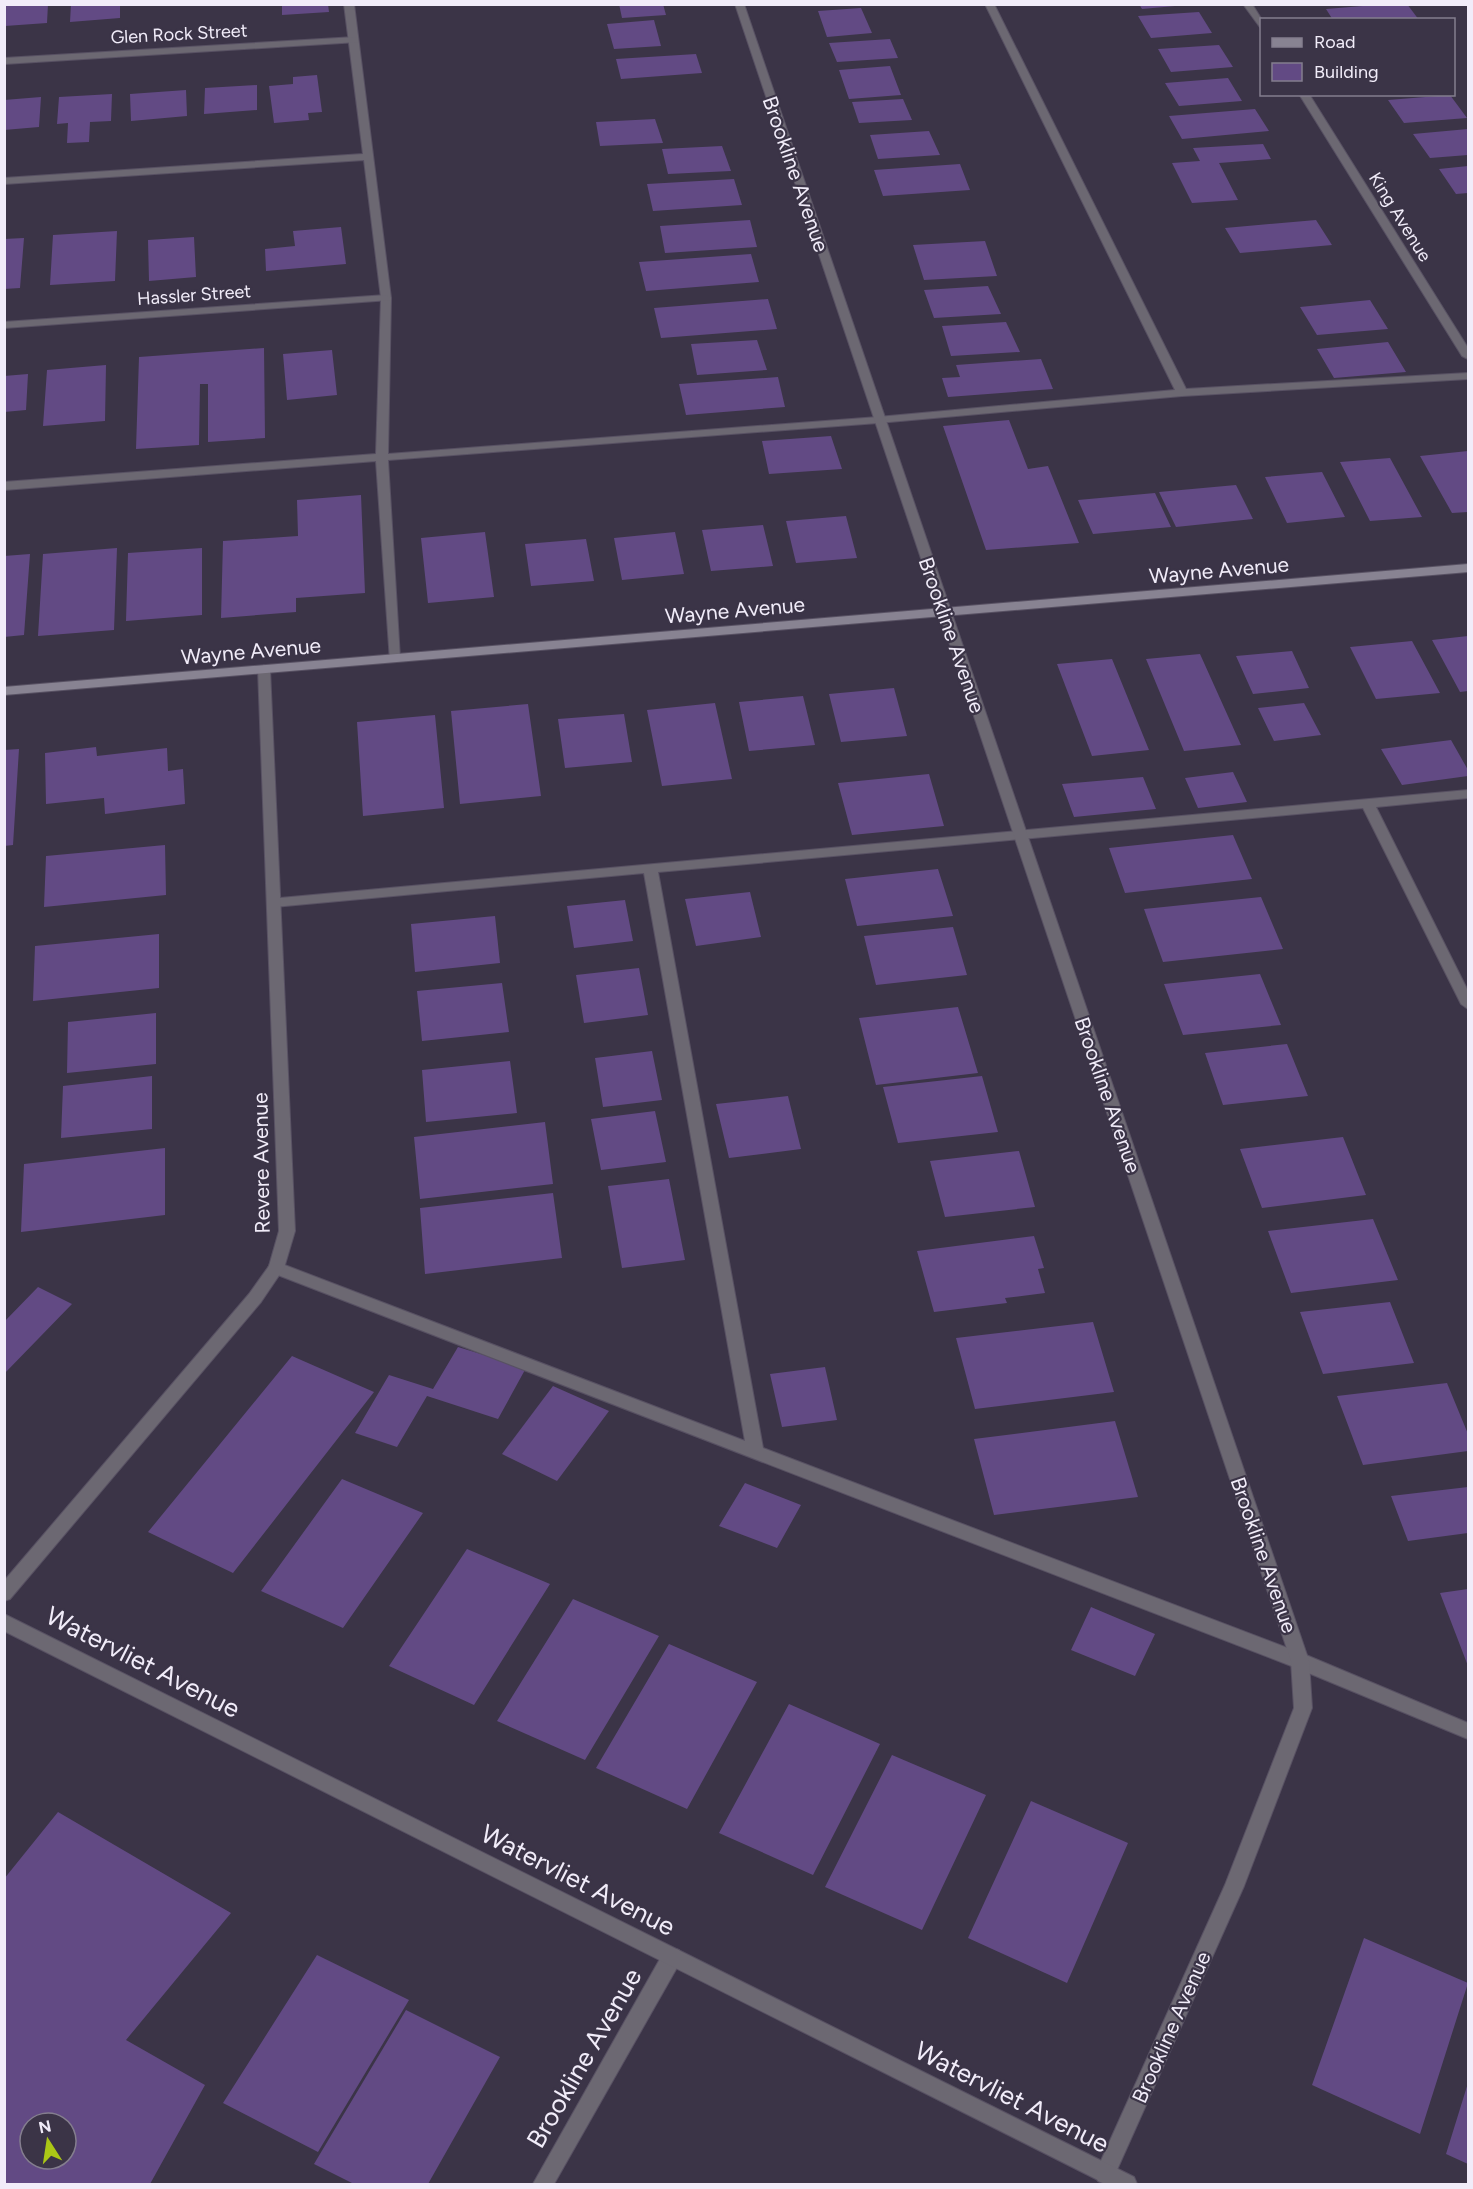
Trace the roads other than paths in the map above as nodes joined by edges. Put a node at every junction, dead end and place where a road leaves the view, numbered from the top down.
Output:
1 (349, 4) edge
2 (739, 4) edge
3 (989, 4) edge
4 (1247, 4) edge
5 (1260, 24) edge
6 (355, 40) junction
7 (4, 61) edge
8 (1305, 96) edge
9 (369, 157) junction
10 (4, 181) edge
11 (386, 298) junction
12 (4, 325) edge
13 (1468, 356) edge
14 (1468, 376) edge
15 (1182, 393) junction
16 (878, 420) junction
17 (382, 458) junction
18 (4, 486) edge
19 (1468, 568) edge
20 (944, 612) junction
21 (394, 658) junction
22 (264, 669) junction
23 (4, 691) edge
24 (1468, 794) edge
25 (1367, 803) junction
26 (1021, 836) junction
27 (650, 868) junction
28 (274, 902) junction
29 (1468, 1004) edge
30 (276, 1268) junction
31 (756, 1451) junction
32 (4, 1594) edge
33 (4, 1622) edge
34 (1300, 1661) junction
35 (1468, 1731) edge
36 (672, 1958) junction
37 (1105, 2174) junction
38 (543, 2184) edge
39 (1127, 2184) edge

1 - 6 street
2 - 16 street, Brookline Avenue
3 - 15 street
4 - 5 street
6 - 7 street, Glen Rock Street
6 - 9 street
8 - 13 street, King Avenue
9 - 10 street
9 - 11 street
11 - 12 street, Hassler Street
11 - 17 street
14 - 15 street
15 - 16 street
16 - 17 street
16 - 20 street, Brookline Avenue
17 - 18 street
17 - 21 street
19 - 20 main road, Wayne Avenue
20 - 21 main road, Wayne Avenue
20 - 26 street, Brookline Avenue
21 - 22 main road, Wayne Avenue
22 - 23 main road, Wayne Avenue
22 - 28 street, Revere Avenue
24 - 25 street
25 - 26 street
25 - 29 street
26 - 27 street
26 - 34 street, Brookline Avenue
27 - 28 street
27 - 31 street
28 - 30 street, Revere Avenue
30 - 31 street
30 - 32 street, Revere Avenue
31 - 34 street
33 - 36 street, Watervliet Avenue
34 - 35 street
34 - 37 street, Brookline Avenue
36 - 37 street, Watervliet Avenue
36 - 38 street, Brookline Avenue
37 - 39 street, Watervliet Avenue

